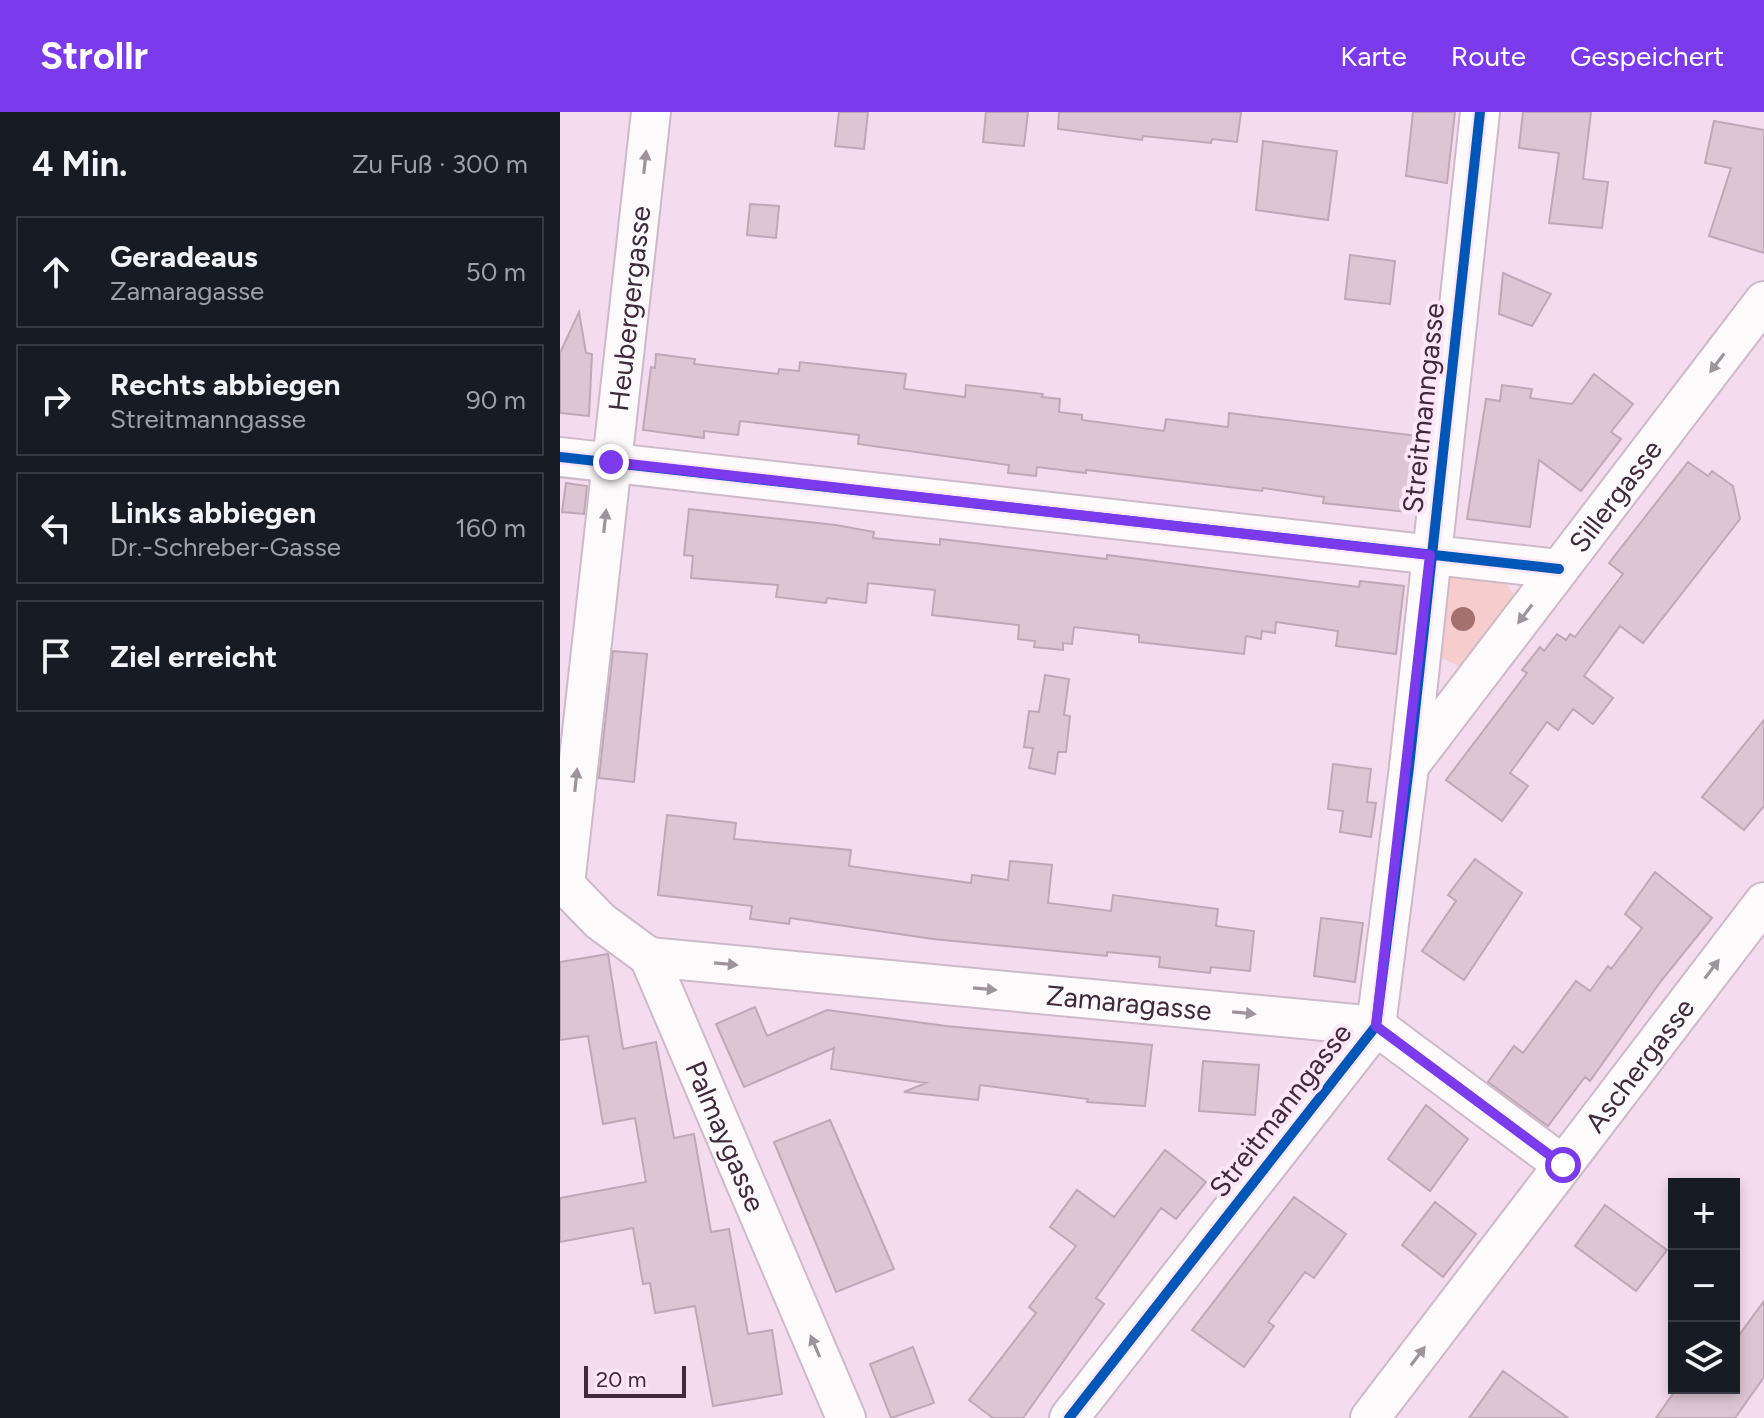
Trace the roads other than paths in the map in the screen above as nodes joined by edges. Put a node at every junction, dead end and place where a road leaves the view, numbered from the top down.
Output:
1 (651, 112) edge
2 (1480, 112) edge
3 (1764, 301) edge
4 (560, 457) edge
5 (611, 462) junction
6 (1430, 555) junction
7 (1559, 569) junction
8 (1409, 767) junction
9 (562, 886) edge
10 (1764, 902) edge
11 (649, 957) junction
12 (1376, 1026) junction
13 (1563, 1165) junction
14 (846, 1418) edge
15 (1069, 1418) edge
16 (1370, 1418) edge

5 -> 1 street, Heubergergasse
2 - 6 street, Streitmanngasse
3 -> 7 street, Sillergasse
4 - 5 street
5 - 6 street
9 -> 5 street, Heubergergasse
6 - 7 street
6 - 8 street, Streitmanngasse
7 -> 8 street, Sillergasse
8 - 12 street, Streitmanngasse
9 - 11 street
13 -> 10 street, Aschergasse
11 -> 12 street, Zamaragasse
14 -> 11 street, Palmaygasse
12 - 13 street
12 - 15 street, Streitmanngasse
16 -> 13 street, Aschergasse

